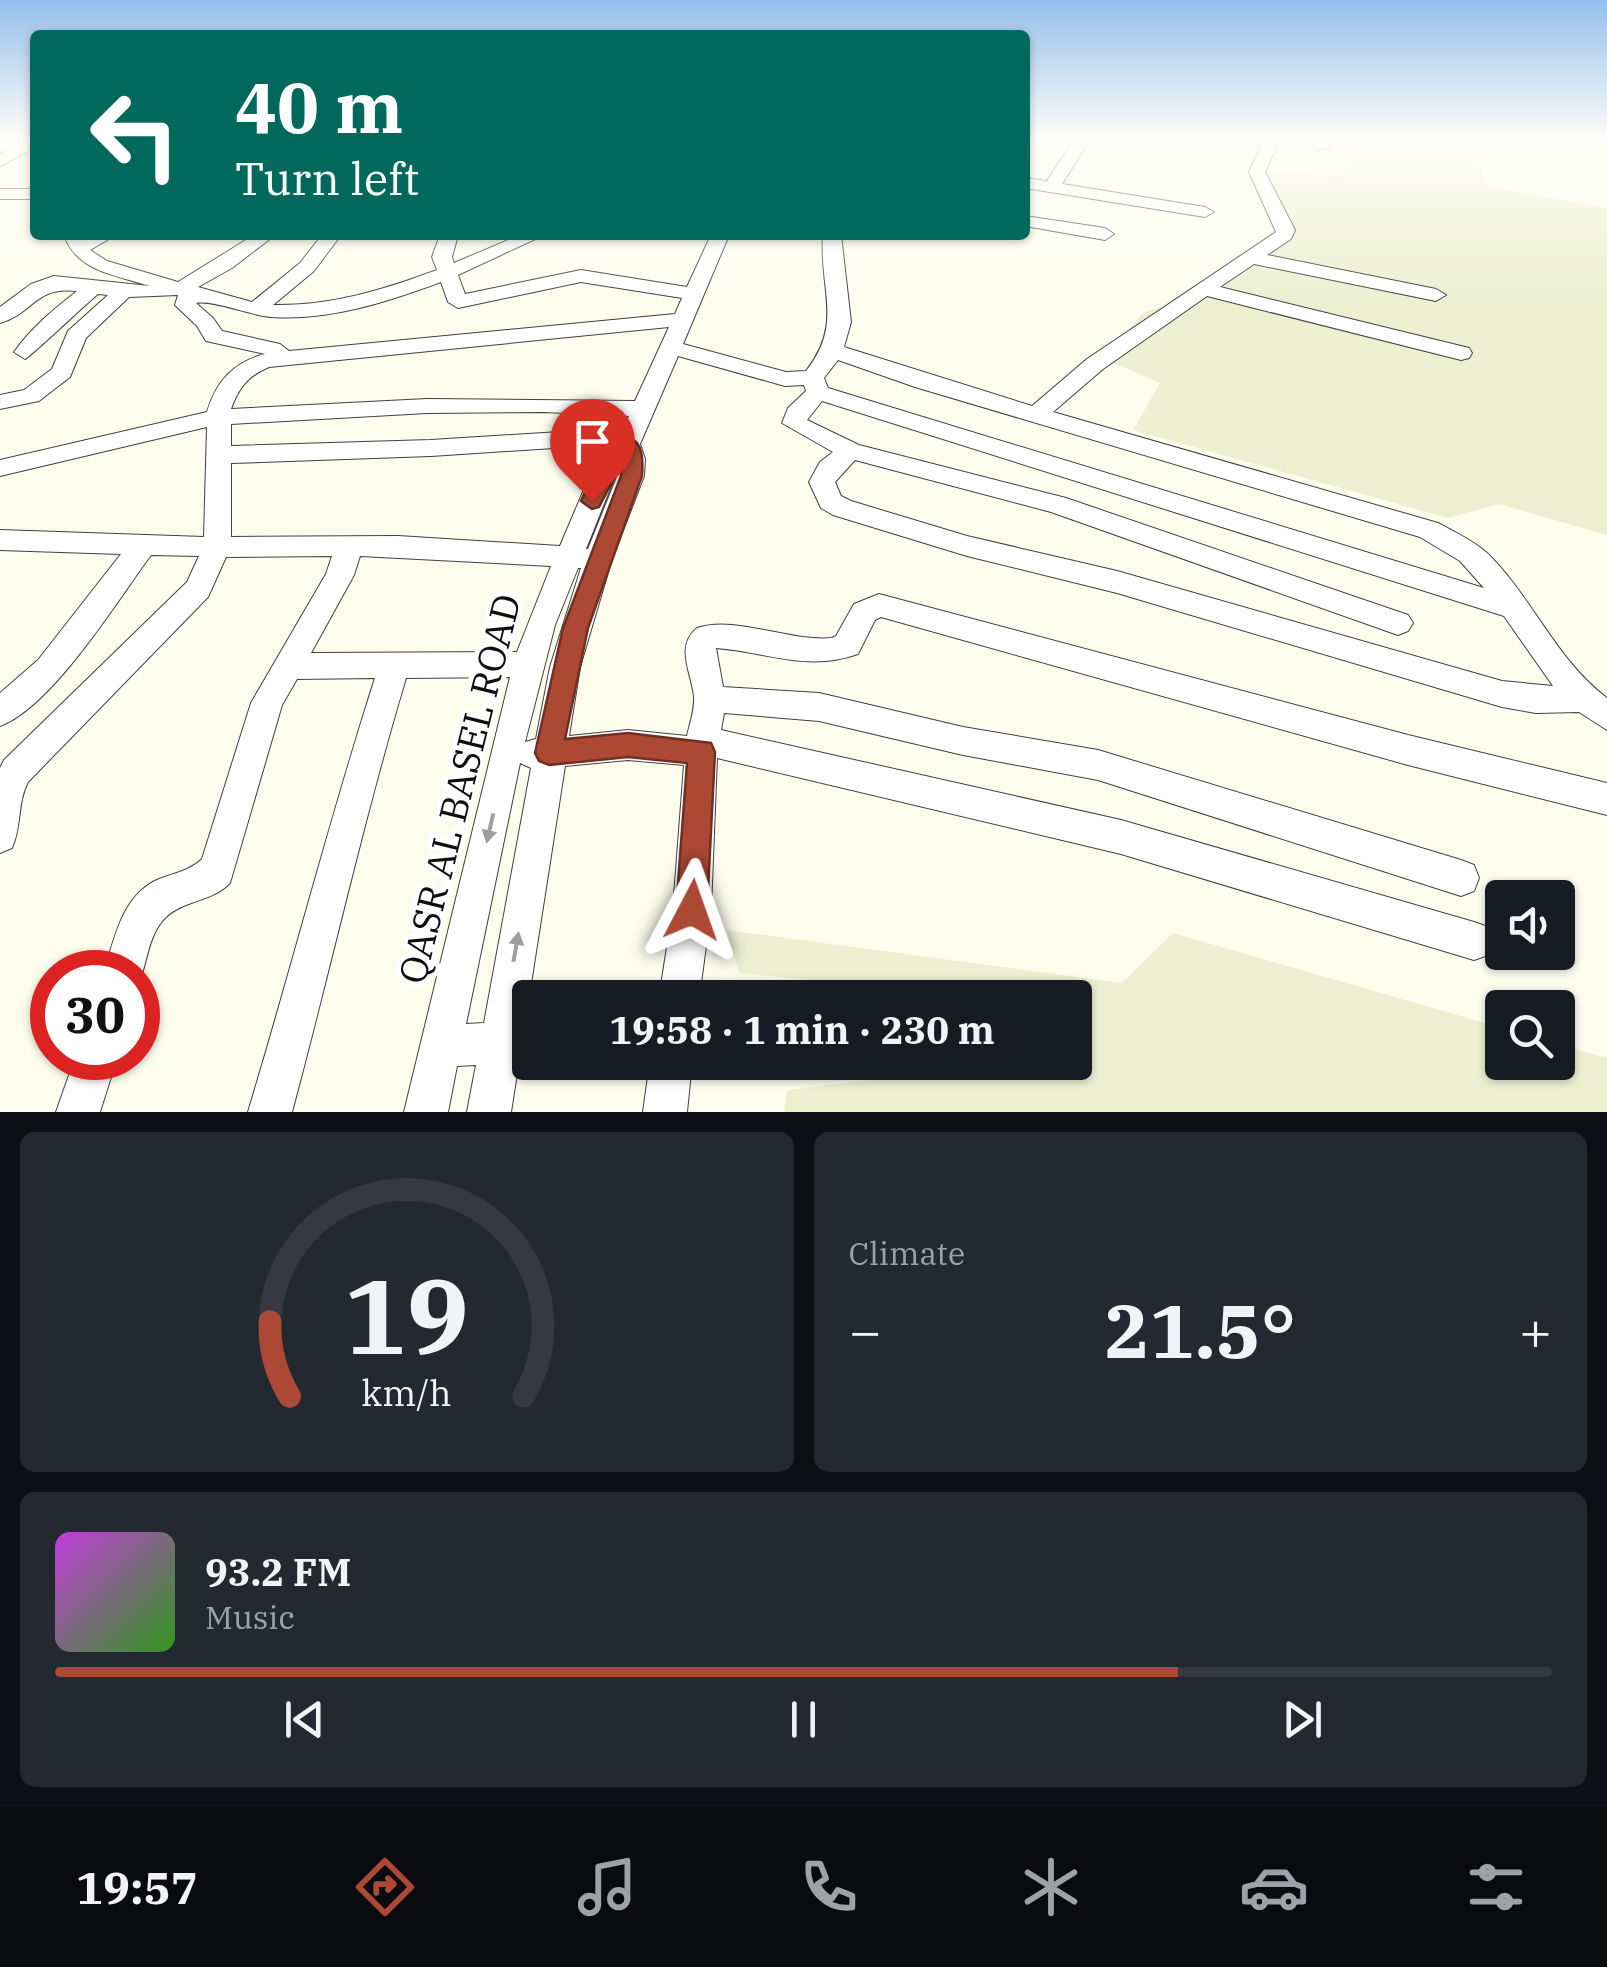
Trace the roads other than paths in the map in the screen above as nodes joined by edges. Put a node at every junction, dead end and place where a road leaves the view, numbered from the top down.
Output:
1 (1082, 193) edge
2 (1267, 193) edge
3 (0, 194) edge
4 (30, 194) edge
5 (1205, 212) dead end
6 (1030, 222) edge
7 (1105, 234) dead end
8 (258, 240) edge
9 (328, 240) edge
10 (447, 240) edge
11 (523, 240) edge
12 (718, 240) edge
13 (833, 240) edge
14 (76, 242) edge
15 (1249, 258) junction
16 (445, 272) junction
17 (94, 288) junction
18 (185, 289) junction
19 (1206, 290) junction
20 (124, 291) junction
21 (694, 294) junction
22 (1436, 295) dead end
23 (256, 308) junction
24 (0, 317) edge
25 (682, 320) junction
26 (670, 347) junction
27 (832, 350) junction
28 (25, 352) dead end
29 (1462, 353) dead end
30 (284, 359) junction
31 (815, 385) junction
32 (0, 402) edge
33 (642, 409) junction
34 (1037, 414) junction
35 (218, 416) junction
36 (630, 439) junction
37 (852, 451) junction
38 (217, 455) junction
39 (0, 468) edge
40 (0, 540) edge
41 (144, 544) junction
42 (217, 547) junction
43 (349, 547) junction
44 (583, 558) junction
45 (1511, 607) junction
46 (1398, 623) dead end
47 (395, 664) junction
48 (528, 664) junction
49 (286, 666) junction
50 (710, 699) junction
51 (1581, 699) junction
52 (0, 712) edge
53 (1607, 716) edge
54 (703, 747) junction
55 (549, 753) junction
56 (507, 757) junction
57 (3, 782) edge
58 (1607, 799) edge
59 (0, 836) edge
60 (1461, 878) dead end
61 (1474, 941) dead end
62 (132, 950) edge
63 (682, 980) edge
64 (500, 1042) junction
65 (440, 1048) junction
66 (89, 1080) edge
67 (669, 1080) edge
68 (78, 1112) edge
69 (270, 1112) edge
70 (426, 1112) edge
71 (489, 1112) edge
72 (665, 1112) edge

1 - 5 street
2 - 15 street
3 - 4 street
6 - 7 street
8 - 18 street
9 - 23 street
10 - 16 street
11 - 16 street
12 - 21 street, QASR AL BASEL ROAD
13 - 27 street
14 - 18 street
15 - 19 street
15 - 22 street
16 - 21 street
16 - 23 street
17 - 20 street
17 - 24 street
17 - 28 street
18 - 20 street
18 - 23 street
18 - 30 street
19 - 29 street
19 - 34 street
20 - 32 street
21 - 25 street, QASR AL BASEL ROAD
25 - 26 street, QASR AL BASEL ROAD
25 - 30 street
26 - 31 street
26 - 33 street, QASR AL BASEL ROAD
27 - 31 street
27 - 34 street
30 - 35 street
31 - 37 street
31 - 45 street
33 - 35 street
33 - 36 street, QASR AL BASEL ROAD
34 - 45 street
35 - 38 street
35 - 39 street
36 - 38 street
36 - 44 street, QASR AL BASEL ROAD
37 - 46 street
37 - 51 street
38 - 42 street
40 - 41 street
41 - 42 street
41 - 52 street
42 - 43 street
42 - 57 street
43 - 44 street
43 - 49 street
44 - 48 street, QASR AL BASEL ROAD
44 - 55 street, QASR AL BASEL ROAD
45 - 51 street
47 - 48 street
47 - 49 street
47 - 69 street
48 - 56 street, QASR AL BASEL ROAD
49 - 62 street
50 - 54 street
50 - 58 street
50 - 60 street
51 - 53 street
54 - 55 street
54 - 61 street
54 - 63 street
55 - 56 street
64 -> 55 street, QASR AL BASEL ROAD
56 -> 65 street, QASR AL BASEL ROAD
57 - 59 street
64 - 65 street
64 - 71 street, QASR AL BASEL ROAD
65 - 70 street, QASR AL BASEL ROAD
66 - 68 street
67 - 72 street

